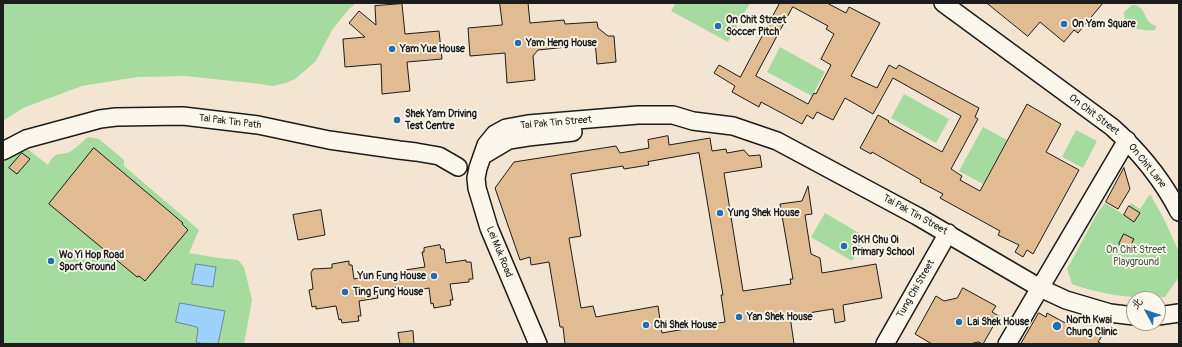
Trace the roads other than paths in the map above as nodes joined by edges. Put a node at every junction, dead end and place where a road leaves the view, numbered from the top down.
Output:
1 (943, 3) edge
2 (1127, 140) junction
3 (3, 150) edge
4 (482, 156) joint
5 (458, 166) dead end
6 (1179, 212) edge
7 (948, 233) junction
8 (1040, 288) junction
9 (1179, 313) edge
10 (1126, 315) edge
11 (1166, 315) edge
12 (538, 344) edge
13 (885, 344) edge
14 (1007, 344) edge

1 - 2 street, On Chit Street
2 - 6 street, On Chit Lane
2 - 8 street, On Chit Street
3 - 5 street, Tai Pak Tin Path
4 - 7 street, Tai Pak Tin Street
4 - 12 street, Lei Muk Road
7 - 8 street, Tai Pak Tin Street
7 - 13 street, Tung Chi Street
8 - 10 street, Tai Pak Tin Street
8 - 14 street, On Chit Street
9 - 11 street

